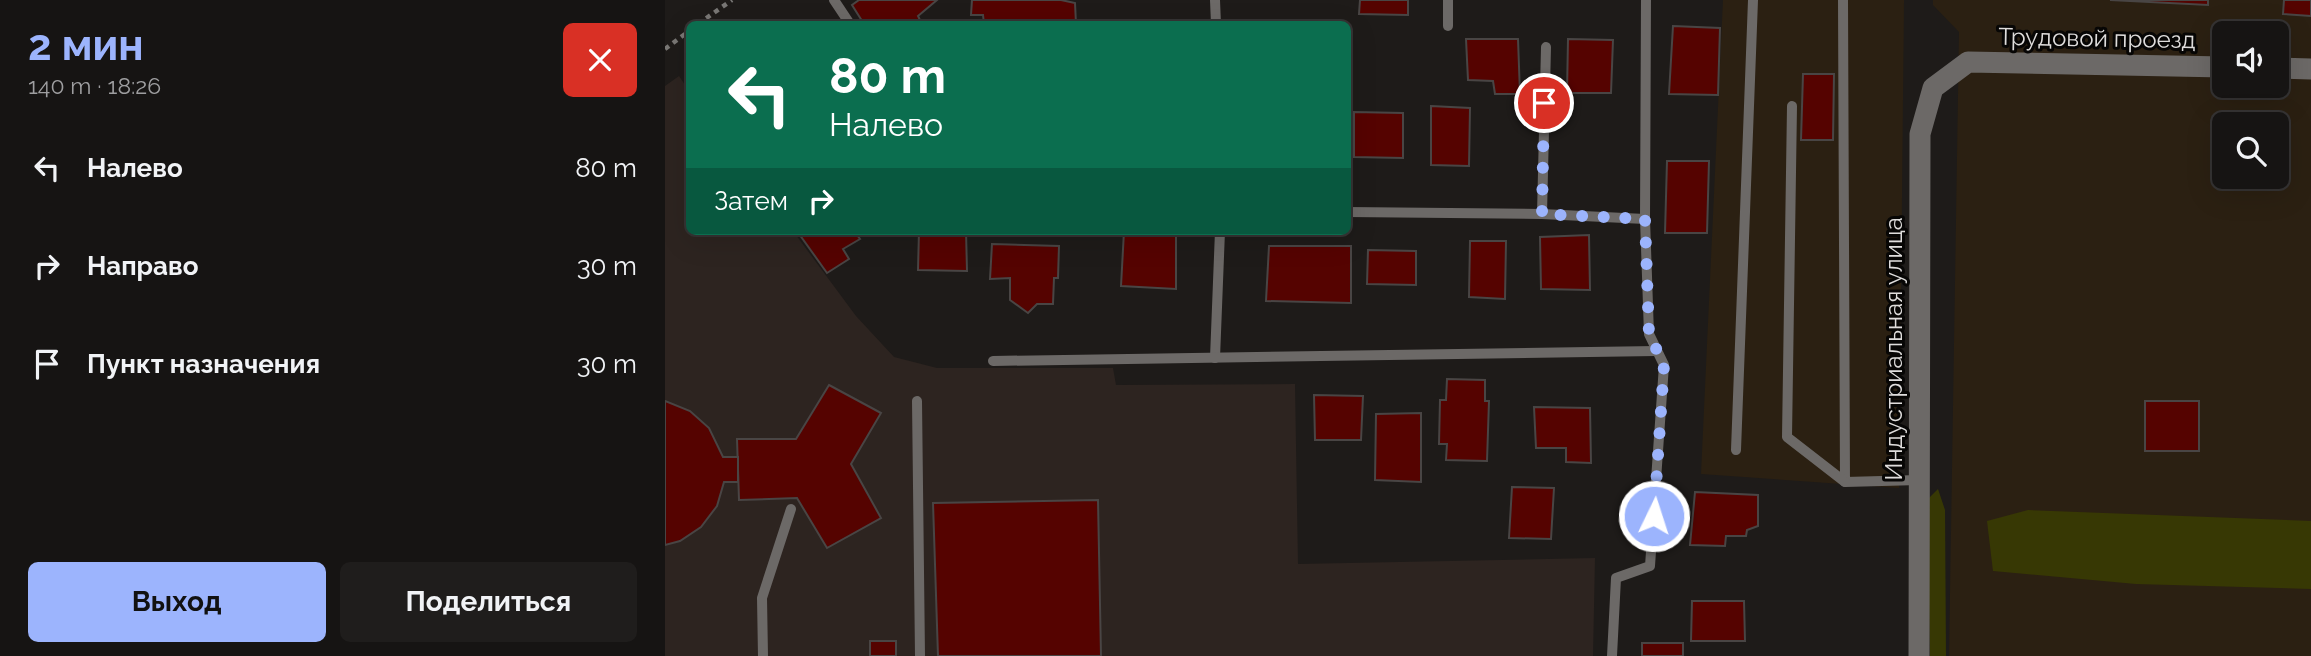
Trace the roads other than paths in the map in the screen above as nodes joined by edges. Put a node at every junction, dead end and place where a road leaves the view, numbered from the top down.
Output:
1 (834, 0) edge
2 (1215, 0) edge
3 (1448, 0) edge
4 (1646, 0) edge
5 (1753, 0) edge
6 (1843, 0) edge
7 (848, 21) edge
8 (1216, 21) edge
9 (1448, 26) dead end
10 (1546, 47) dead end
11 (1968, 62) joint
12 (2212, 67) edge
13 (2289, 68) edge
14 (2311, 69) edge
15 (1792, 106) dead end
16 (1351, 212) edge
17 (1542, 214) junction
18 (1645, 219) junction
19 (1220, 235) edge
20 (1656, 351) junction
21 (1215, 358) junction
22 (993, 360) dead end
23 (917, 401) dead end
24 (1736, 450) dead end
25 (1919, 480) junction
26 (1846, 482) junction
27 (791, 509) dead end
28 (763, 656) edge
29 (920, 656) edge
30 (1612, 656) edge
31 (1919, 656) edge

1 - 7 lane
2 - 8 lane
3 - 9 lane
4 - 18 lane
5 - 24 lane
6 - 26 lane
10 - 17 lane
11 - 12 street, Трудовой проезд
11 - 25 street, Индустриальная улица
13 - 14 street
15 - 26 lane
16 - 17 lane
17 - 18 lane
18 - 20 lane
19 - 21 lane
20 - 21 lane
20 - 30 lane
21 - 22 lane
23 - 29 lane
25 - 26 lane
25 - 31 street, Индустриальная улица
27 - 28 lane

